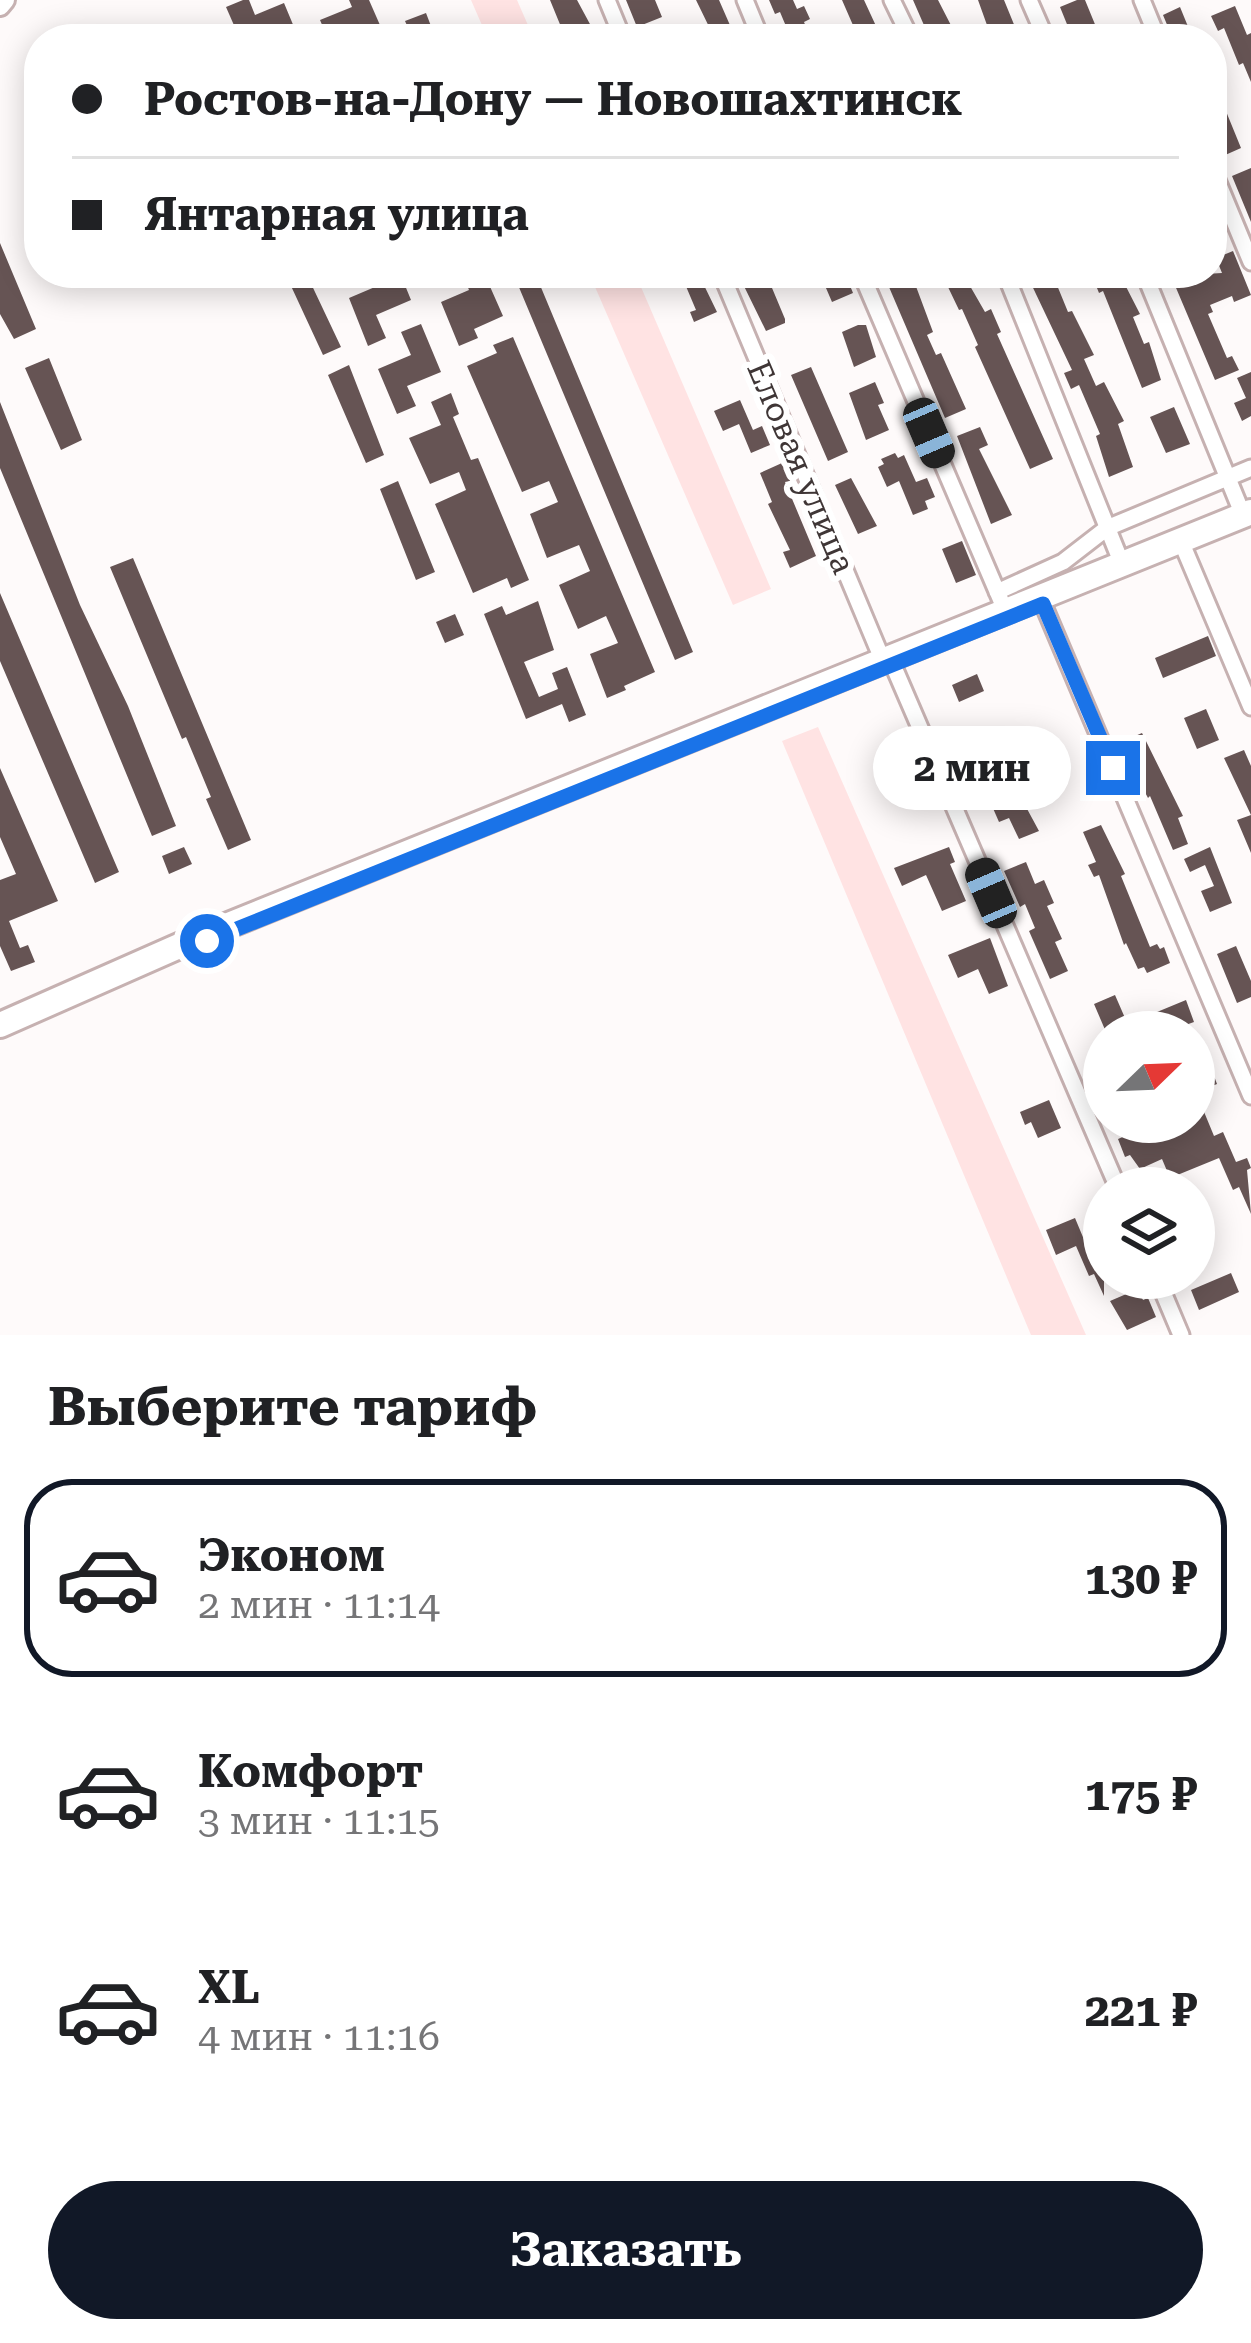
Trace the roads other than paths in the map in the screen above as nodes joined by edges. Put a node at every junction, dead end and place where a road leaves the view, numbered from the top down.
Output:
1 (1227, 204) edge
2 (1251, 262) edge
3 (727, 288) edge
4 (867, 288) edge
5 (1011, 288) edge
6 (1150, 288) edge
7 (1251, 468) edge
8 (1229, 478) junction
9 (1248, 515) edge
10 (1107, 528) junction
11 (1183, 546) junction
12 (1122, 564) junction
13 (1001, 601) junction
14 (1043, 604) junction
15 (888, 663) junction
16 (1251, 707) edge
17 (0, 1029) edge
18 (1251, 1096) edge
19 (1109, 1167) edge
20 (1165, 1299) edge
21 (1181, 1335) edge

1 - 2 street
3 - 15 street, Еловая улица
4 - 13 street
5 - 10 street
6 - 8 street
7 - 8 street
8 - 9 street
8 - 10 street
9 - 11 main road
9 - 12 main road
10 - 12 street
10 - 13 street
11 - 14 main road
11 - 16 street
12 - 13 main road
13 - 15 main road
14 - 15 main road
14 - 18 street
15 - 17 main road
15 - 19 street, Еловая улица
20 - 21 street

